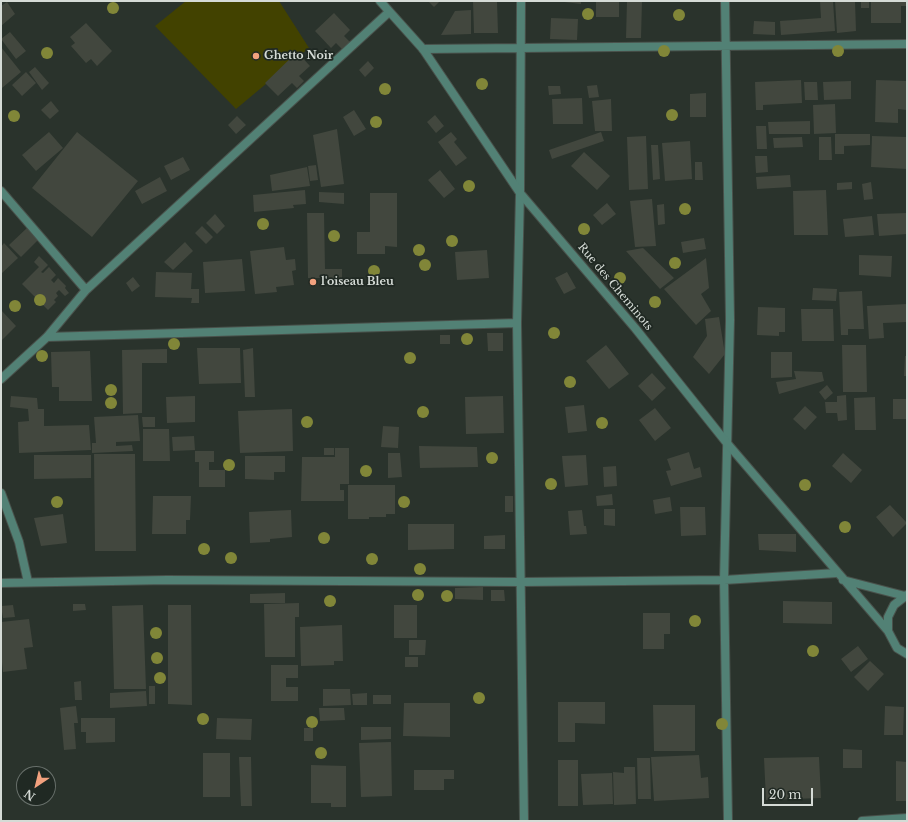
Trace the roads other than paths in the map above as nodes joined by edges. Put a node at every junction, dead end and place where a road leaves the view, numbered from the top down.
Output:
1 (380, 1) edge
2 (521, 1) edge
3 (725, 1) edge
4 (389, 12) junction
5 (907, 44) edge
6 (725, 46) junction
7 (522, 48) junction
8 (423, 49) junction
9 (1, 191) edge
10 (520, 193) junction
11 (86, 290) junction
12 (517, 323) junction
13 (48, 337) junction
14 (1, 379) edge
15 (726, 442) junction
16 (1, 493) edge
17 (837, 573) junction
18 (724, 580) junction
19 (843, 580) junction
20 (28, 582) junction
21 (522, 582) junction
22 (1, 583) edge
23 (906, 596) edge
24 (888, 631) junction
25 (906, 654) edge
26 (907, 818) edge
27 (524, 821) edge
28 (728, 821) edge
29 (862, 821) edge

1 - 4 street, Rue des Cheminots
2 - 7 street
3 - 6 street
4 - 8 street, Rue des Cheminots
4 - 11 street
5 - 6 street
6 - 7 street
6 - 15 street
7 - 8 street
7 - 10 street
8 - 10 street, Rue des Cheminots
9 - 11 street
10 - 12 street
10 - 15 street, Rue des Cheminots
11 - 13 street
12 - 13 street
12 - 21 street
13 - 14 street
15 - 17 street, Rue des Cheminots
15 - 18 street
16 - 20 street
17 - 18 street
17 - 19 street, Rue des Cheminots
18 - 21 street
18 - 28 street
19 - 23 street
19 - 24 street, Rue des Cheminots
20 - 21 street
20 - 22 street
21 - 27 street
23 - 24 street
24 - 25 street, Rue des Cheminots
26 - 29 street

